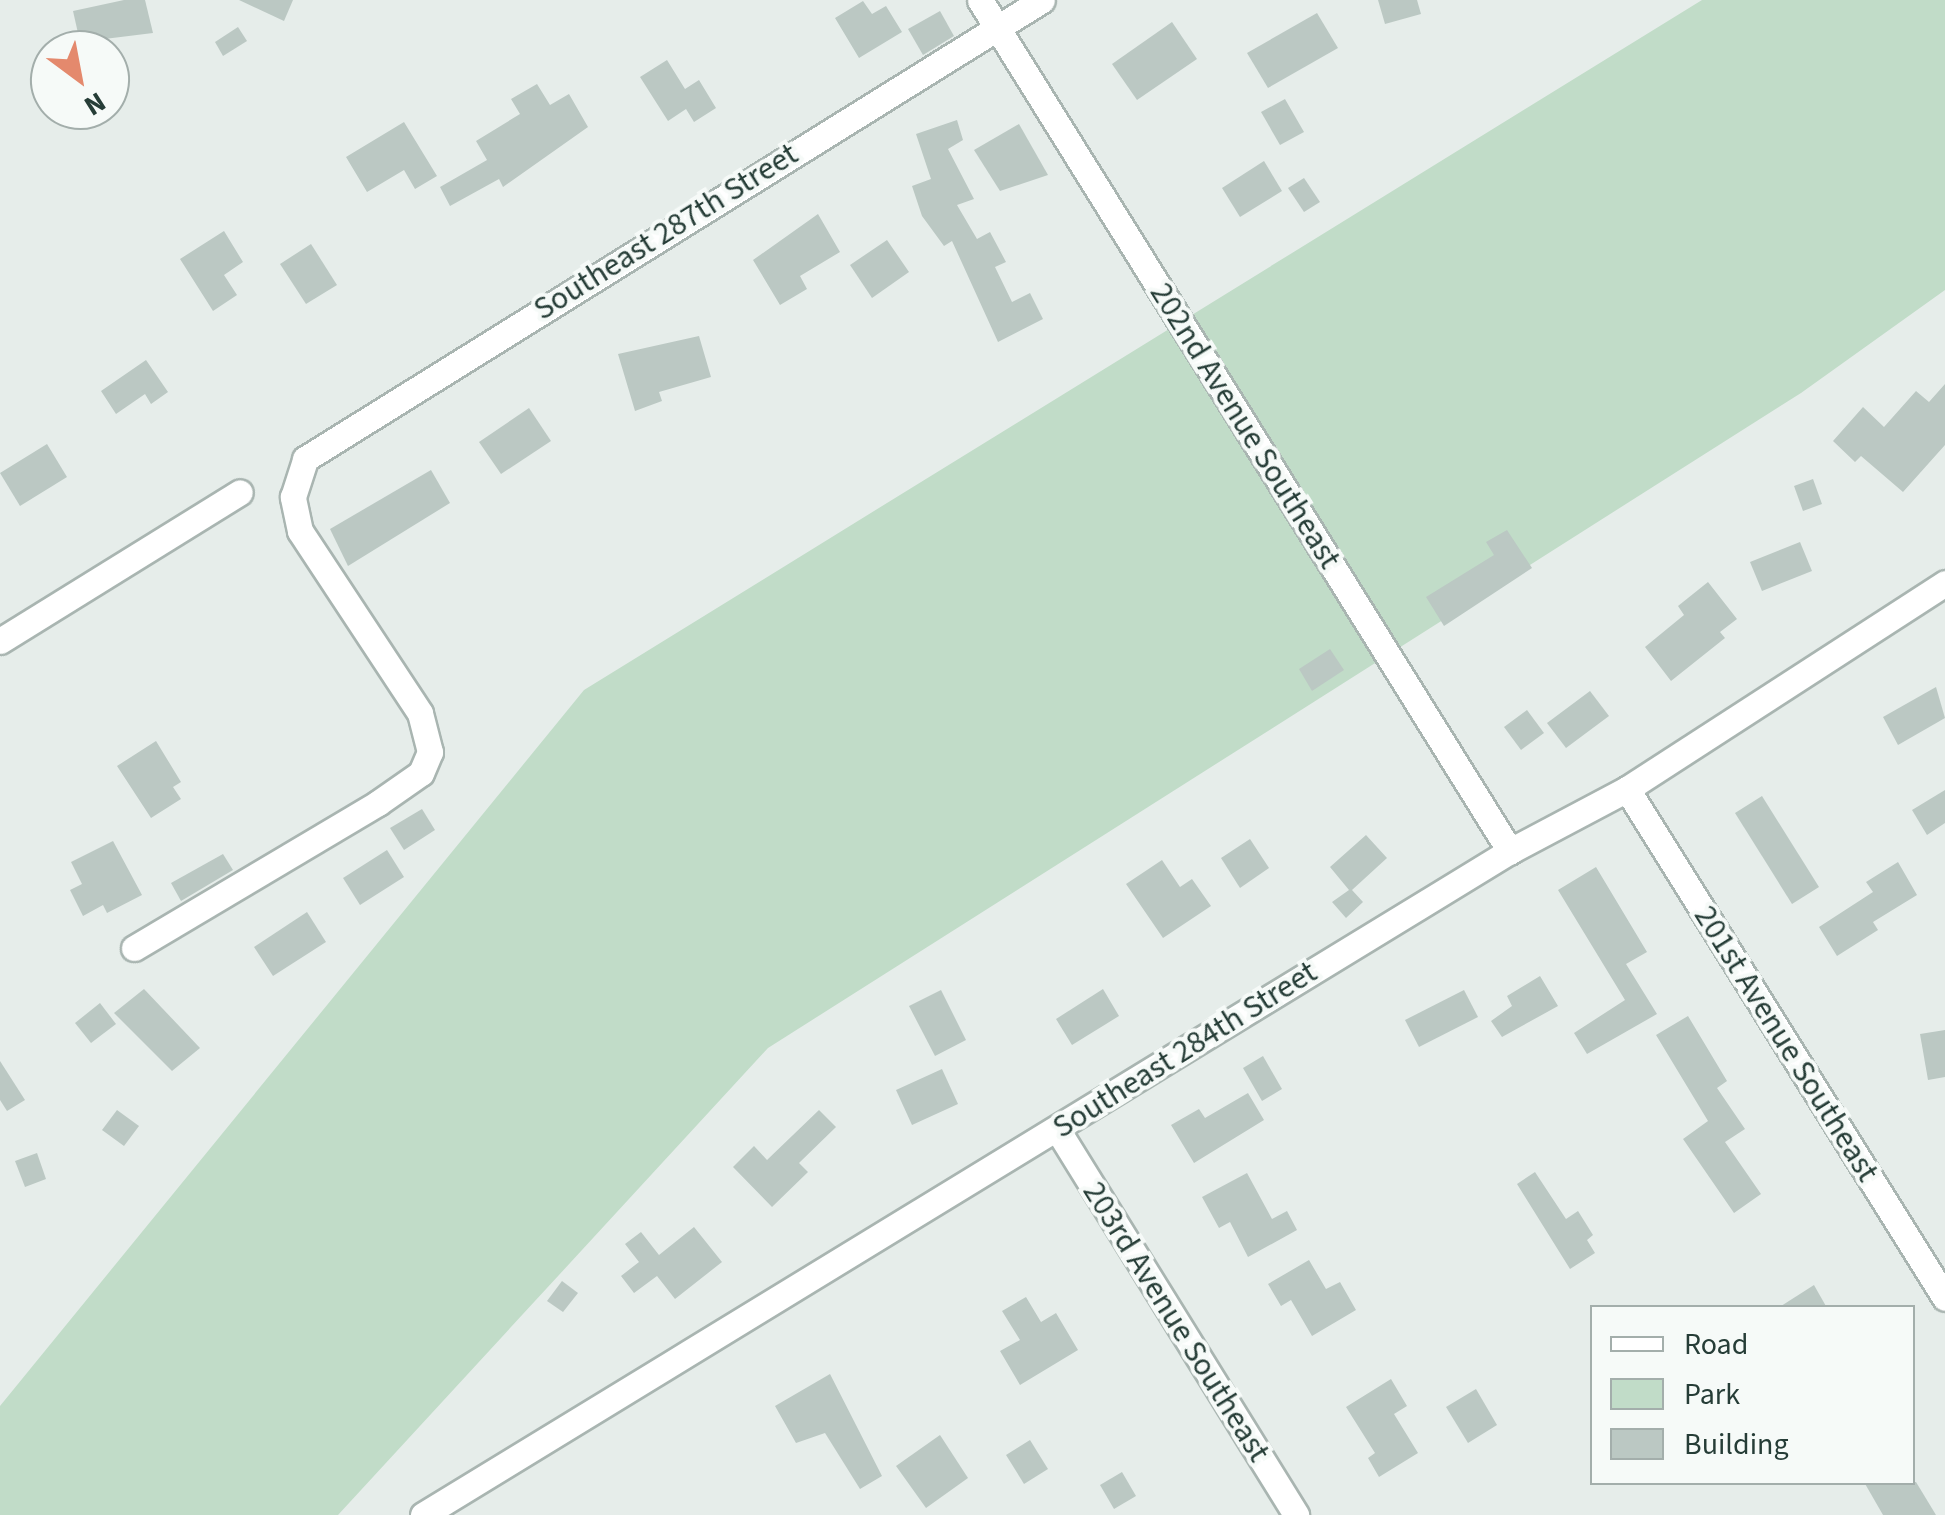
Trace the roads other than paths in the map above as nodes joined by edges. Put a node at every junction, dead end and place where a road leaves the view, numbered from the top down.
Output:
1 (980, 0) edge
2 (1042, 0) edge
3 (997, 28) junction
4 (240, 492) dead end
5 (1945, 583) edge
6 (0, 641) edge
7 (1627, 789) junction
8 (1510, 851) junction
9 (134, 948) dead end
10 (1056, 1129) junction
11 (1945, 1298) edge
12 (423, 1515) edge
13 (1296, 1515) edge

1 - 3 street, 202nd Avenue Southeast
2 - 3 street, Southeast 287th Street
3 - 8 street, 202nd Avenue Southeast
3 - 9 street, Southeast 287th Street
4 - 6 street
5 - 7 street, Southeast 284th Street
7 - 8 street, Southeast 284th Street
7 - 11 street, 201st Avenue Southeast
8 - 10 street, Southeast 284th Street
10 - 12 street, Southeast 284th Street
10 - 13 street, 203rd Avenue Southeast

